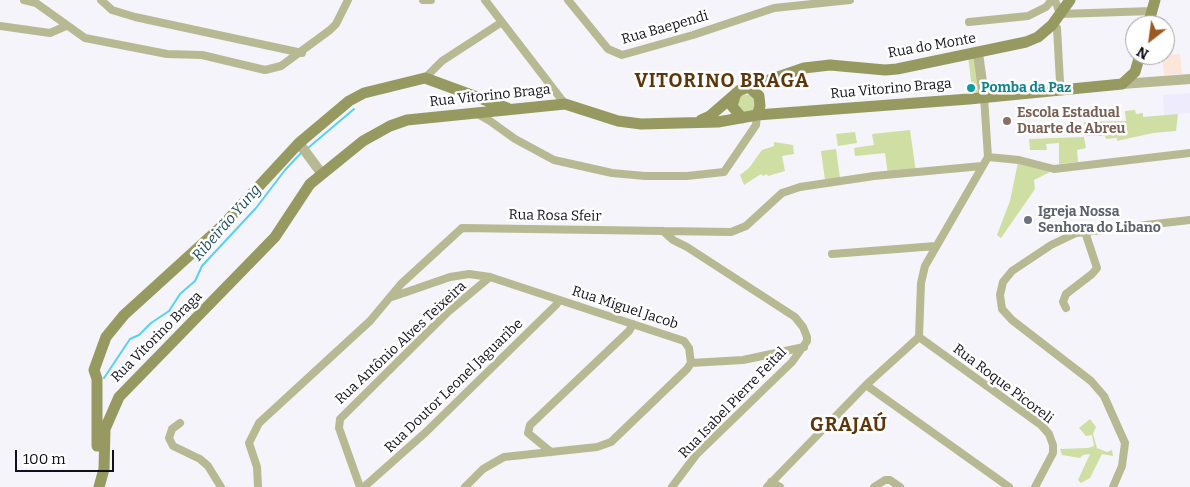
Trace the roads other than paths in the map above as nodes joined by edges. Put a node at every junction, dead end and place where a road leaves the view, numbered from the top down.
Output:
1 (24, 0) edge
2 (101, 0) edge
3 (348, 0) edge
4 (423, 0) edge
5 (431, 0) edge
6 (485, 0) edge
7 (568, 0) edge
8 (850, 0) edge
9 (1053, 0) edge
10 (1070, 0) edge
11 (1154, 6) edge
12 (1060, 14) junction
13 (502, 22) junction
14 (969, 22) dead end
15 (1052, 25) junction
16 (0, 26) edge
17 (66, 26) junction
18 (302, 53) junction
19 (978, 53) junction
20 (1140, 65) edge
21 (436, 66) junction
22 (1139, 77) junction
23 (425, 78) junction
24 (1190, 79) edge
25 (440, 81) junction
26 (741, 90) junction
27 (1051, 90) junction
28 (984, 97) junction
29 (484, 99) junction
30 (565, 104) junction
31 (503, 109) junction
32 (478, 112) junction
33 (757, 115) junction
34 (742, 118) junction
35 (490, 121) junction
36 (694, 122) junction
37 (303, 148) junction
38 (1190, 153) edge
39 (988, 157) junction
40 (982, 166) junction
41 (322, 174) junction
42 (1190, 220) edge
43 (662, 231) junction
44 (1085, 232) junction
45 (936, 246) junction
46 (832, 254) dead end
47 (490, 277) junction
48 (392, 297) junction
49 (558, 300) junction
50 (1066, 308) dead end
51 (633, 324) junction
52 (919, 337) junction
53 (804, 347) junction
54 (691, 363) junction
55 (866, 385) junction
56 (180, 423) dead end
57 (551, 452) junction
58 (769, 485) edge
59 (90, 487) edge
60 (99, 487) edge
61 (221, 487) edge
62 (258, 487) edge
63 (360, 487) edge
64 (364, 487) edge
65 (465, 487) edge
66 (672, 487) edge
67 (780, 487) edge
68 (874, 487) edge
69 (900, 487) edge
70 (1009, 487) edge
71 (1035, 487) edge
72 (1113, 487) edge

1 - 17 street
2 - 18 street
3 - 18 street
4 - 5 street
6 - 13 street
7 - 8 street, Rua Baependi
9 - 12 street
9 - 14 street
10 - 12 main road, Rua do Monte
11 - 12 street
12 - 15 main road, Rua do Monte
13 - 21 street
13 - 30 street
15 - 19 main road, Rua do Monte
15 - 27 street
16 - 17 street
17 - 18 street
19 - 26 main road, Rua do Monte
19 - 28 street
20 - 22 main road
21 - 23 street
21 - 25 street
22 - 24 street
22 - 27 main road, Rua Vitorino Braga
23 - 25 main road
23 - 37 main road
25 - 29 main road
26 - 33 main road
26 - 34 main road
26 - 36 main road, Rua do Monte
27 - 28 main road, Rua Vitorino Braga
28 - 33 main road, Rua Vitorino Braga
28 - 39 street
29 - 31 main road
29 - 32 street
30 - 31 main road, Rua Vitorino Braga
30 - 36 main road, Rua Vitorino Braga
31 - 32 main road, Rua Vitorino Braga
31 - 35 street
32 - 35 street
32 - 41 main road, Rua Vitorino Braga
33 - 34 main road, Rua Vitorino Braga
33 - 35 street
34 - 36 main road, Rua Vitorino Braga
37 - 41 street
37 - 59 main road
38 - 39 street
39 - 40 street
40 - 43 street, Rua Rosa Sfeir
40 - 45 street
41 - 60 main road, Rua Vitorino Braga
42 - 44 street
43 - 48 street, Rua Rosa Sfeir
43 - 53 street, Rua Isabel Pierre Feital
44 - 50 street
44 - 72 street
45 - 46 street
45 - 52 street
47 - 48 street, Rua Miguel Jacob
47 - 49 street, Rua Miguel Jacob
47 - 63 street, Rua Antônio Alves Teixeira
48 - 62 street, Rua Rosa Sfeir
49 - 51 street, Rua Miguel Jacob
49 - 64 street, Rua Doutor Leonel Jaguaribe
51 - 54 street, Rua Miguel Jacob
51 - 57 street
52 - 55 street
52 - 71 street, Rua Roque Picoreli
53 - 54 street
53 - 66 street, Rua Isabel Pierre Feital
54 - 57 street
55 - 58 street
55 - 70 street
56 - 61 street
57 - 65 street
58 - 67 street
68 - 69 street

